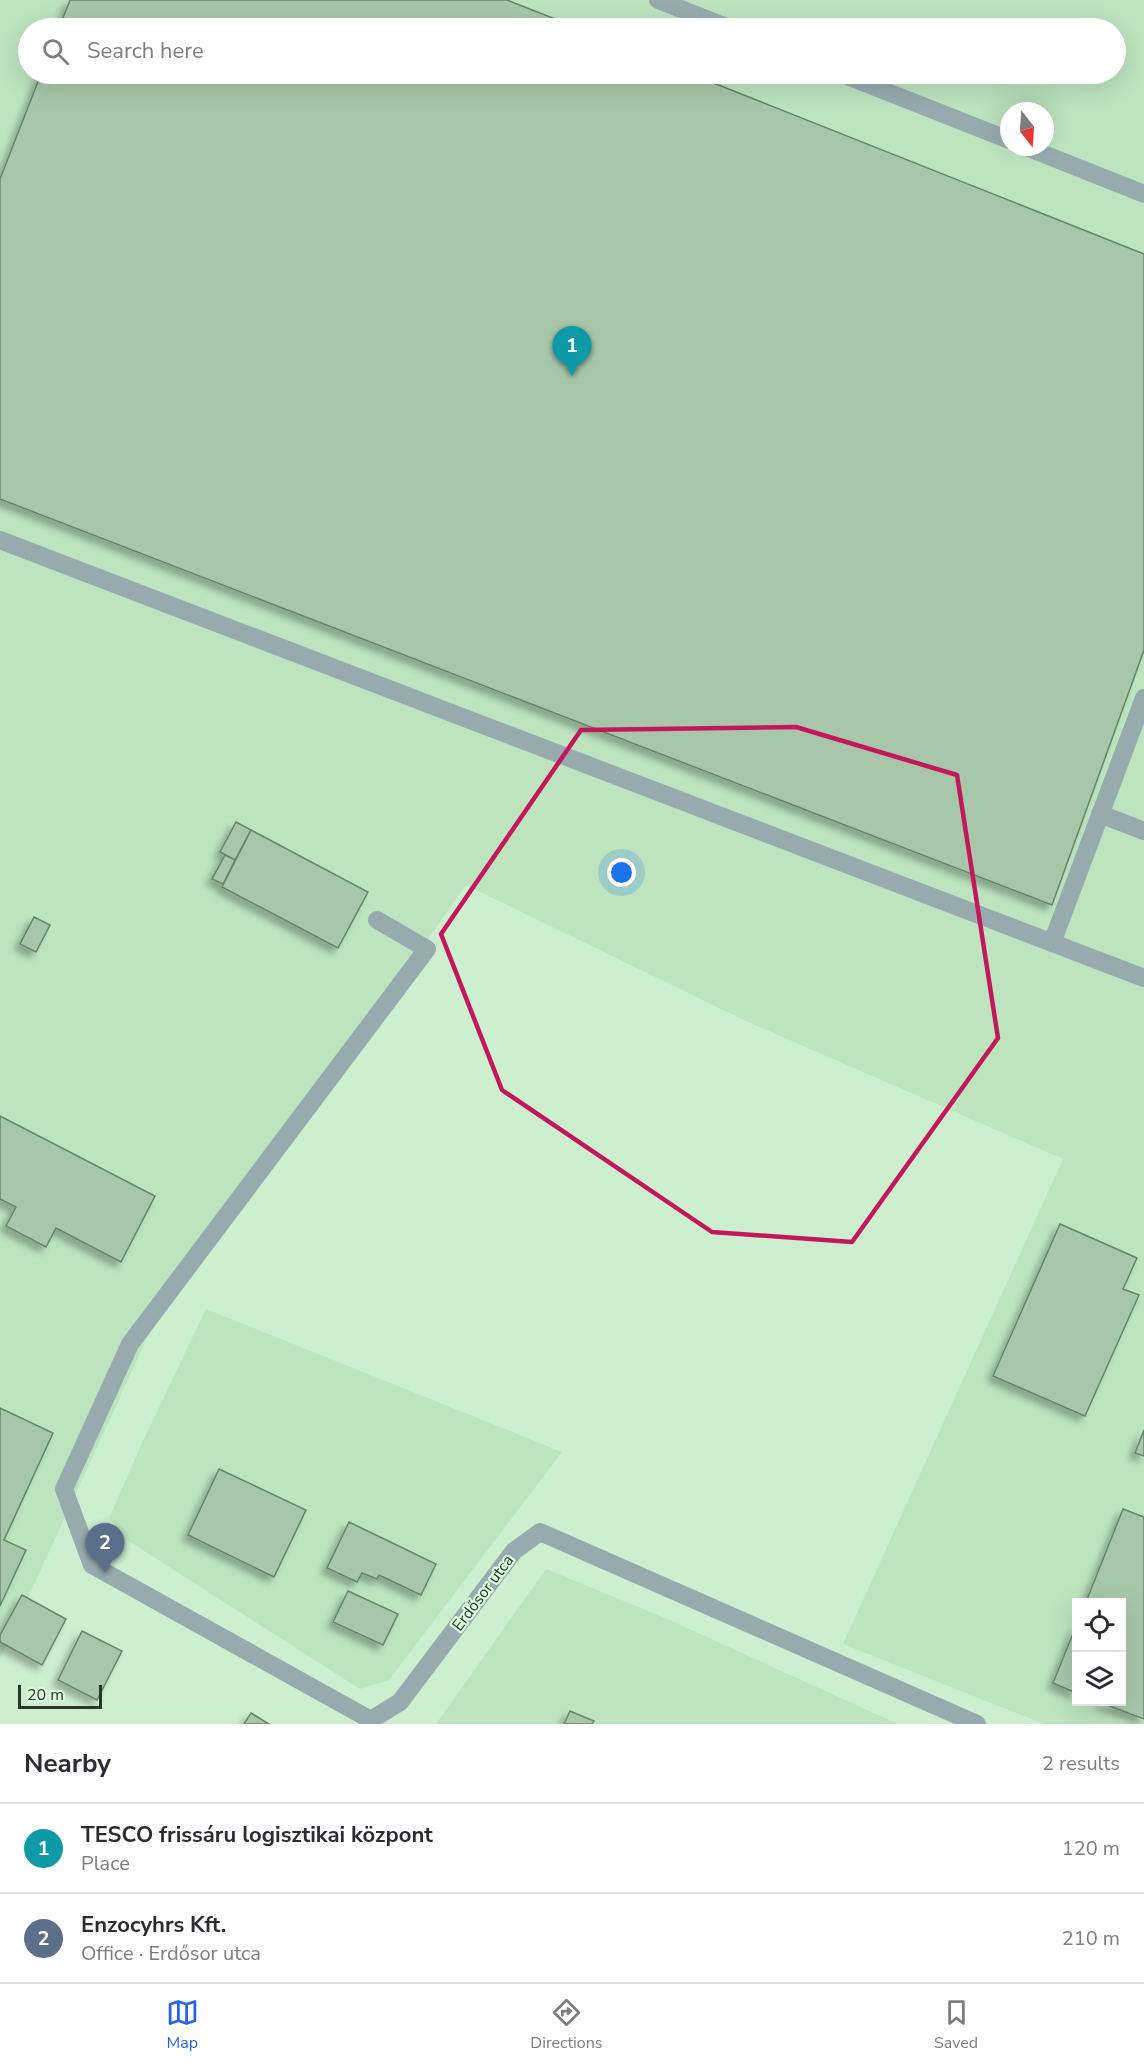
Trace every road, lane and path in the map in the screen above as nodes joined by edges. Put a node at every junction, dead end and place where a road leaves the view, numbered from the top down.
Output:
1 (658, 0) edge
2 (704, 18) edge
3 (867, 84) edge
4 (1000, 136) edge
5 (1049, 156) edge
6 (1144, 194) edge
7 (0, 540) edge
8 (1144, 698) edge
9 (1100, 814) junction
10 (1144, 831) edge
11 (377, 920) dead end
12 (1052, 943) junction
13 (1144, 978) edge
14 (976, 1724) edge

1 - 2 street
3 - 4 street
5 - 6 street
7 - 12 street
8 - 9 street
9 - 10 street
9 - 12 street
11 - 14 street, Erdősor utca
12 - 13 street

